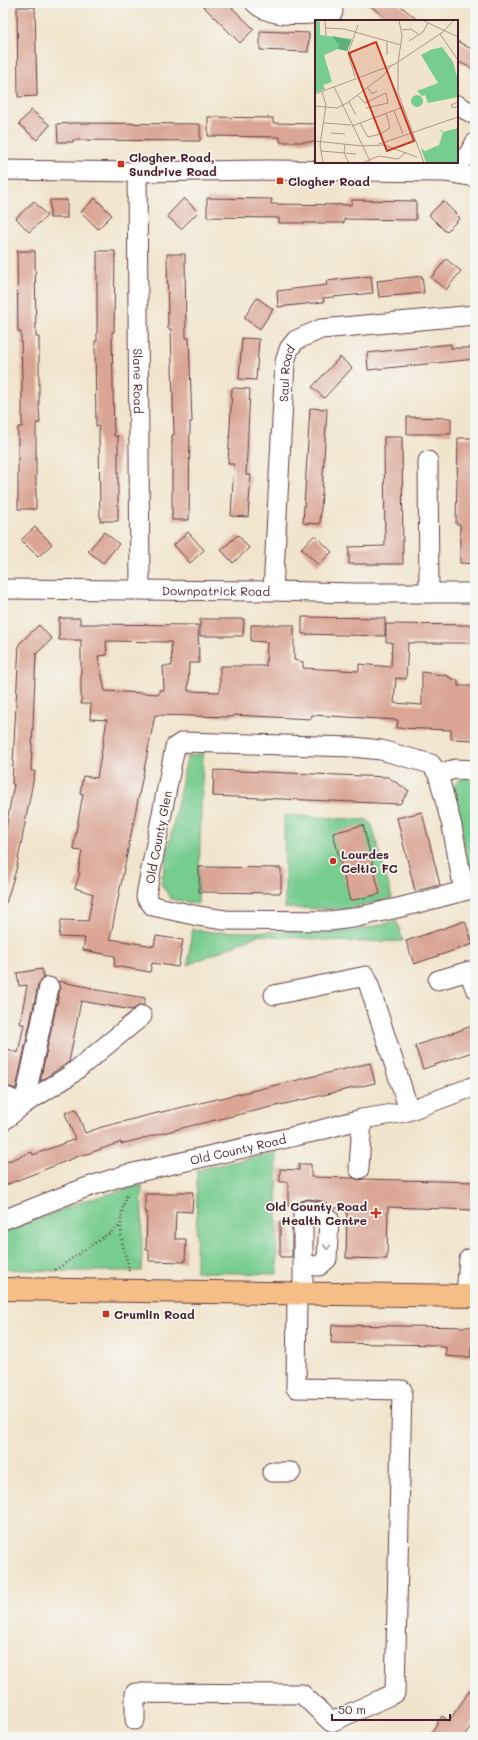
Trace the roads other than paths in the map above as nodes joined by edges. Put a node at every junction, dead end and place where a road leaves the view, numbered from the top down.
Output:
1 (255, 3) edge
2 (333, 12) edge
3 (458, 106) edge
4 (475, 115) edge
5 (475, 144) edge
6 (459, 166) edge
7 (3, 170) edge
8 (137, 172) junction
9 (475, 176) edge
10 (475, 314) edge
11 (428, 461) dead end
12 (3, 589) edge
13 (140, 590) junction
14 (273, 591) junction
15 (429, 593) junction
16 (475, 593) edge
17 (475, 770) edge
18 (438, 774) junction
19 (469, 890) edge
20 (438, 980) dead end
21 (49, 987) dead end
22 (475, 988) edge
23 (274, 995) dead end
24 (142, 1016) dead end
25 (475, 1086) edge
26 (3, 1096) edge
27 (24, 1104) junction
28 (409, 1110) junction
29 (362, 1119) junction
30 (3, 1121) edge
31 (359, 1169) dead end
32 (3, 1220) edge
33 (475, 1259) edge
34 (304, 1265) dead end
35 (3, 1289) edge
36 (300, 1294) junction
37 (471, 1296) edge
38 (272, 1472) dead end
39 (291, 1472) dead end
40 (135, 1720) dead end

1 - 2 street
3 - 4 street
5 - 6 street
6 - 8 street
6 - 9 street
7 - 8 street
8 - 13 street, Slane Road
10 - 14 street, Saul Road
11 - 15 street
12 - 13 street, Downpatrick Road
13 - 14 street, Downpatrick Road
14 - 15 street, Downpatrick Road
15 - 16 street, Downpatrick Road
17 - 18 street
18 - 19 street, Old County Glen
18 - 19 street, Old County Glen
20 - 22 street
21 - 27 street
23 - 28 street
24 - 27 street
25 - 28 street, Old County Road
26 - 27 street
27 - 30 street
28 - 29 street, Old County Road
29 - 31 street
29 - 32 street, Old County Road
33 - 37 street
34 - 36 street
35 - 36 main road
36 - 37 main road
36 - 40 street
38 - 39 street

